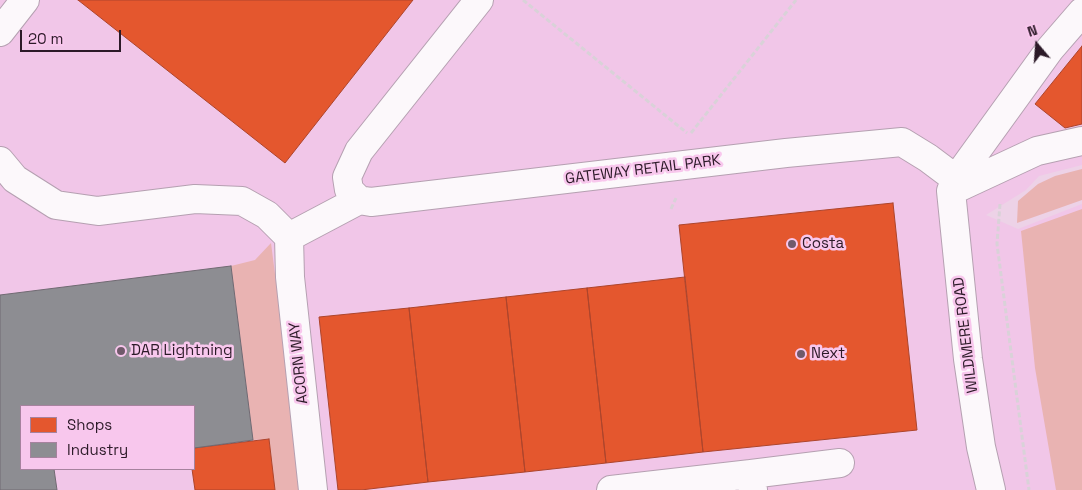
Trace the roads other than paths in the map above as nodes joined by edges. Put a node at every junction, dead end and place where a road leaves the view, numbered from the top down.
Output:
1 (25, 0) edge
2 (479, 0) edge
3 (1082, 12) edge
4 (0, 32) edge
5 (1076, 142) edge
6 (0, 161) edge
7 (953, 185) junction
8 (358, 200) junction
9 (289, 237) junction
10 (840, 463) dead end
11 (752, 482) edge
12 (313, 490) edge
13 (611, 490) edge
14 (991, 490) edge

1 - 4 street
2 - 8 street
3 - 7 street
5 - 7 street
6 - 9 street
7 - 8 street, GATEWAY RETAIL PARK
7 - 14 street, WILDMERE ROAD
8 - 9 street
9 - 12 street, ACORN WAY
10 - 11 street
11 - 13 street

